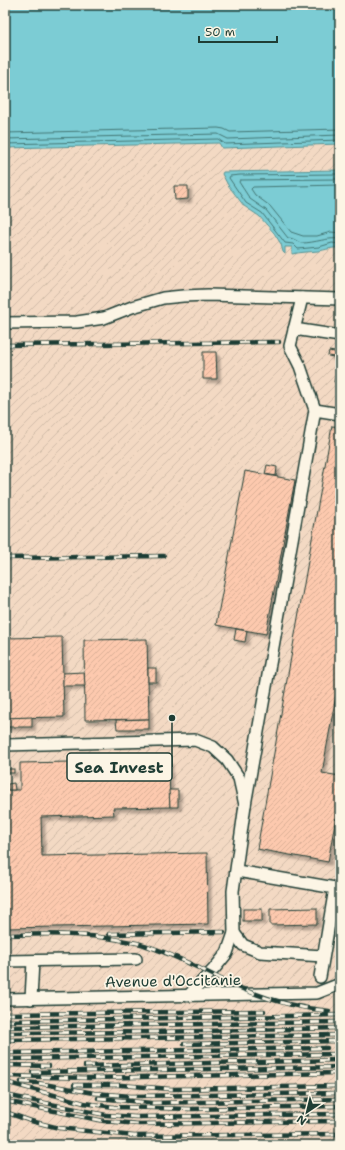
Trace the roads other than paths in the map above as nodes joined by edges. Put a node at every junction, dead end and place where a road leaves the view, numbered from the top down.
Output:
1 (302, 298) junction
2 (340, 299) edge
3 (5, 323) edge
4 (294, 329) junction
5 (340, 336) edge
6 (315, 410) junction
7 (340, 414) edge
8 (5, 745) edge
9 (245, 805) junction
10 (237, 871) junction
11 (337, 886) edge
12 (234, 933) junction
13 (323, 956) junction
14 (136, 958) dead end
15 (32, 961) junction
16 (5, 962) edge
17 (320, 977) dead end
18 (340, 984) edge
19 (188, 996) junction
20 (5, 999) edge
21 (32, 999) junction

1 - 2 street
1 - 3 street
1 - 4 street
4 - 5 street
4 - 6 street
6 - 7 street
6 - 9 street
8 - 9 street
9 - 10 street
10 - 11 street
10 - 12 street
11 - 13 street
12 - 13 street
12 - 19 street
13 - 17 street
14 - 15 street
15 - 16 street
15 - 21 street
18 - 19 street, Avenue d'Occitanie
19 - 21 street, Avenue d'Occitanie
20 - 21 street, Avenue d'Occitanie

